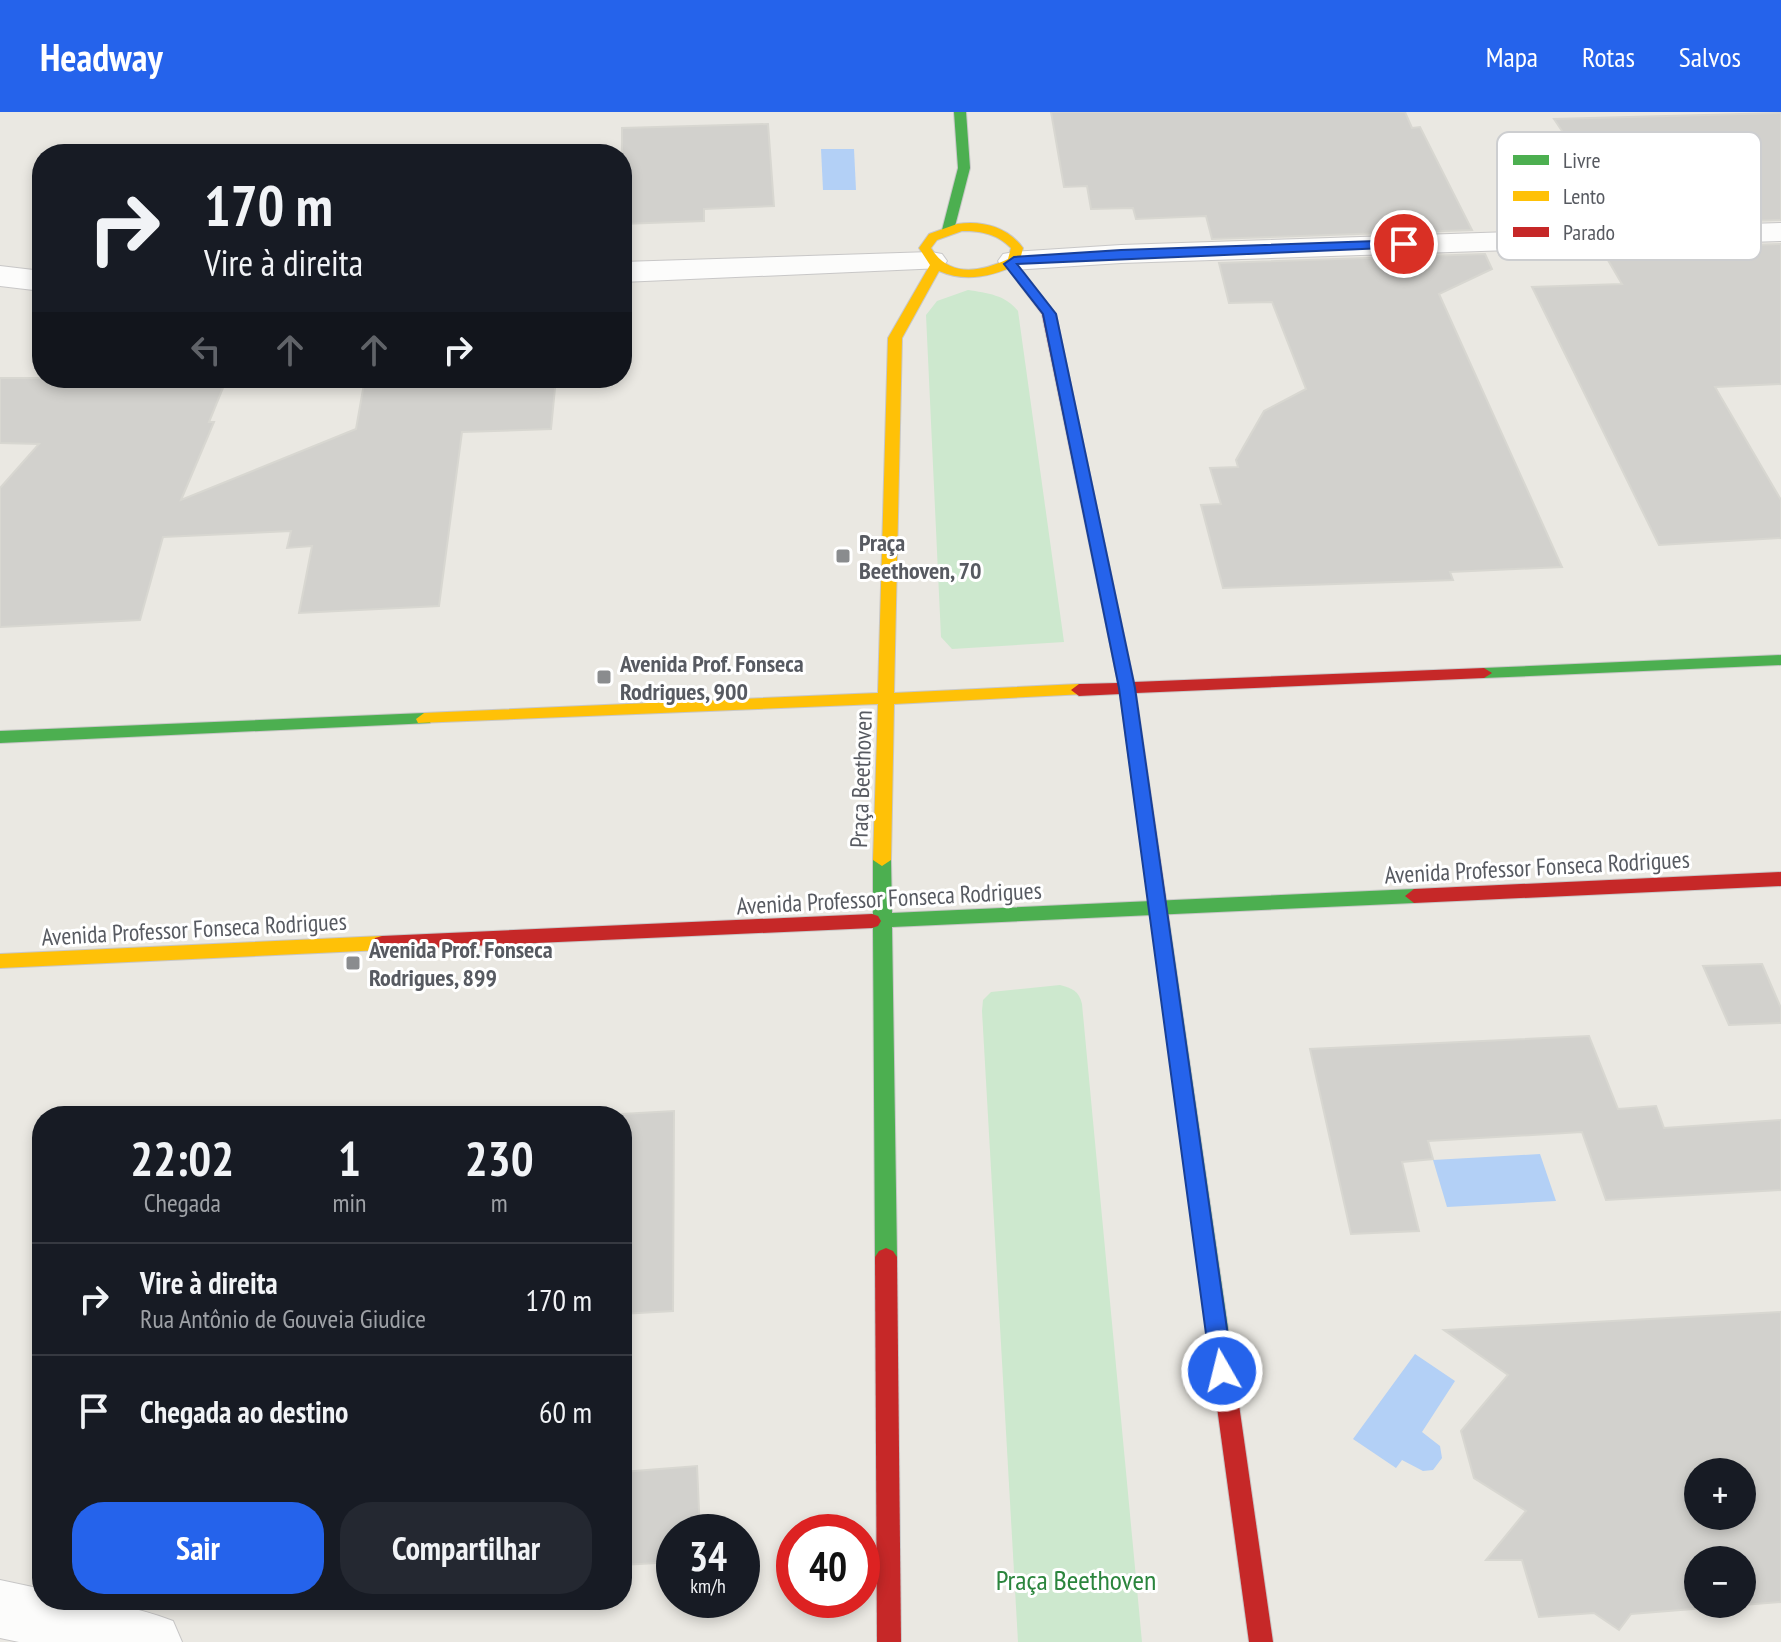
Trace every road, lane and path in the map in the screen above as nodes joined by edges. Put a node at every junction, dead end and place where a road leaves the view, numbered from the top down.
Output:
1 (960, 112) edge
2 (964, 168) junction
3 (1781, 232) edge
4 (1761, 233) edge
5 (1497, 241) edge
6 (1007, 249) junction
7 (935, 251) junction
8 (632, 272) edge
9 (0, 276) edge
10 (32, 280) edge
11 (1781, 660) edge
12 (1127, 688) junction
13 (888, 698) junction
14 (94, 732) junction
15 (0, 737) edge
16 (0, 757) edge
17 (1781, 879) edge
18 (1160, 908) junction
19 (884, 922) junction
20 (0, 961) edge
21 (0, 1609) edge
22 (152, 1642) edge
23 (889, 1642) edge
24 (1261, 1642) edge

1 - 2 main road
2 - 6 main road
2 - 7 main road, Praça Beethoven
3 - 4 street
5 - 6 street
6 - 7 main road
6 - 7 main road
6 - 12 main road
7 - 8 street
7 - 13 main road, Praça Beethoven
9 - 10 street
11 - 12 main road
12 - 13 main road
12 - 18 main road
13 - 14 main road
13 - 19 main road, Praça Beethoven
14 - 15 main road
14 - 16 main road
17 - 18 main road, Avenida Professor Fonseca Rodrigues
18 - 19 main road, Avenida Professor Fonseca Rodrigues
18 - 24 main road
19 - 20 main road, Avenida Professor Fonseca Rodrigues
19 - 23 main road, Praça Beethoven
21 - 22 street

